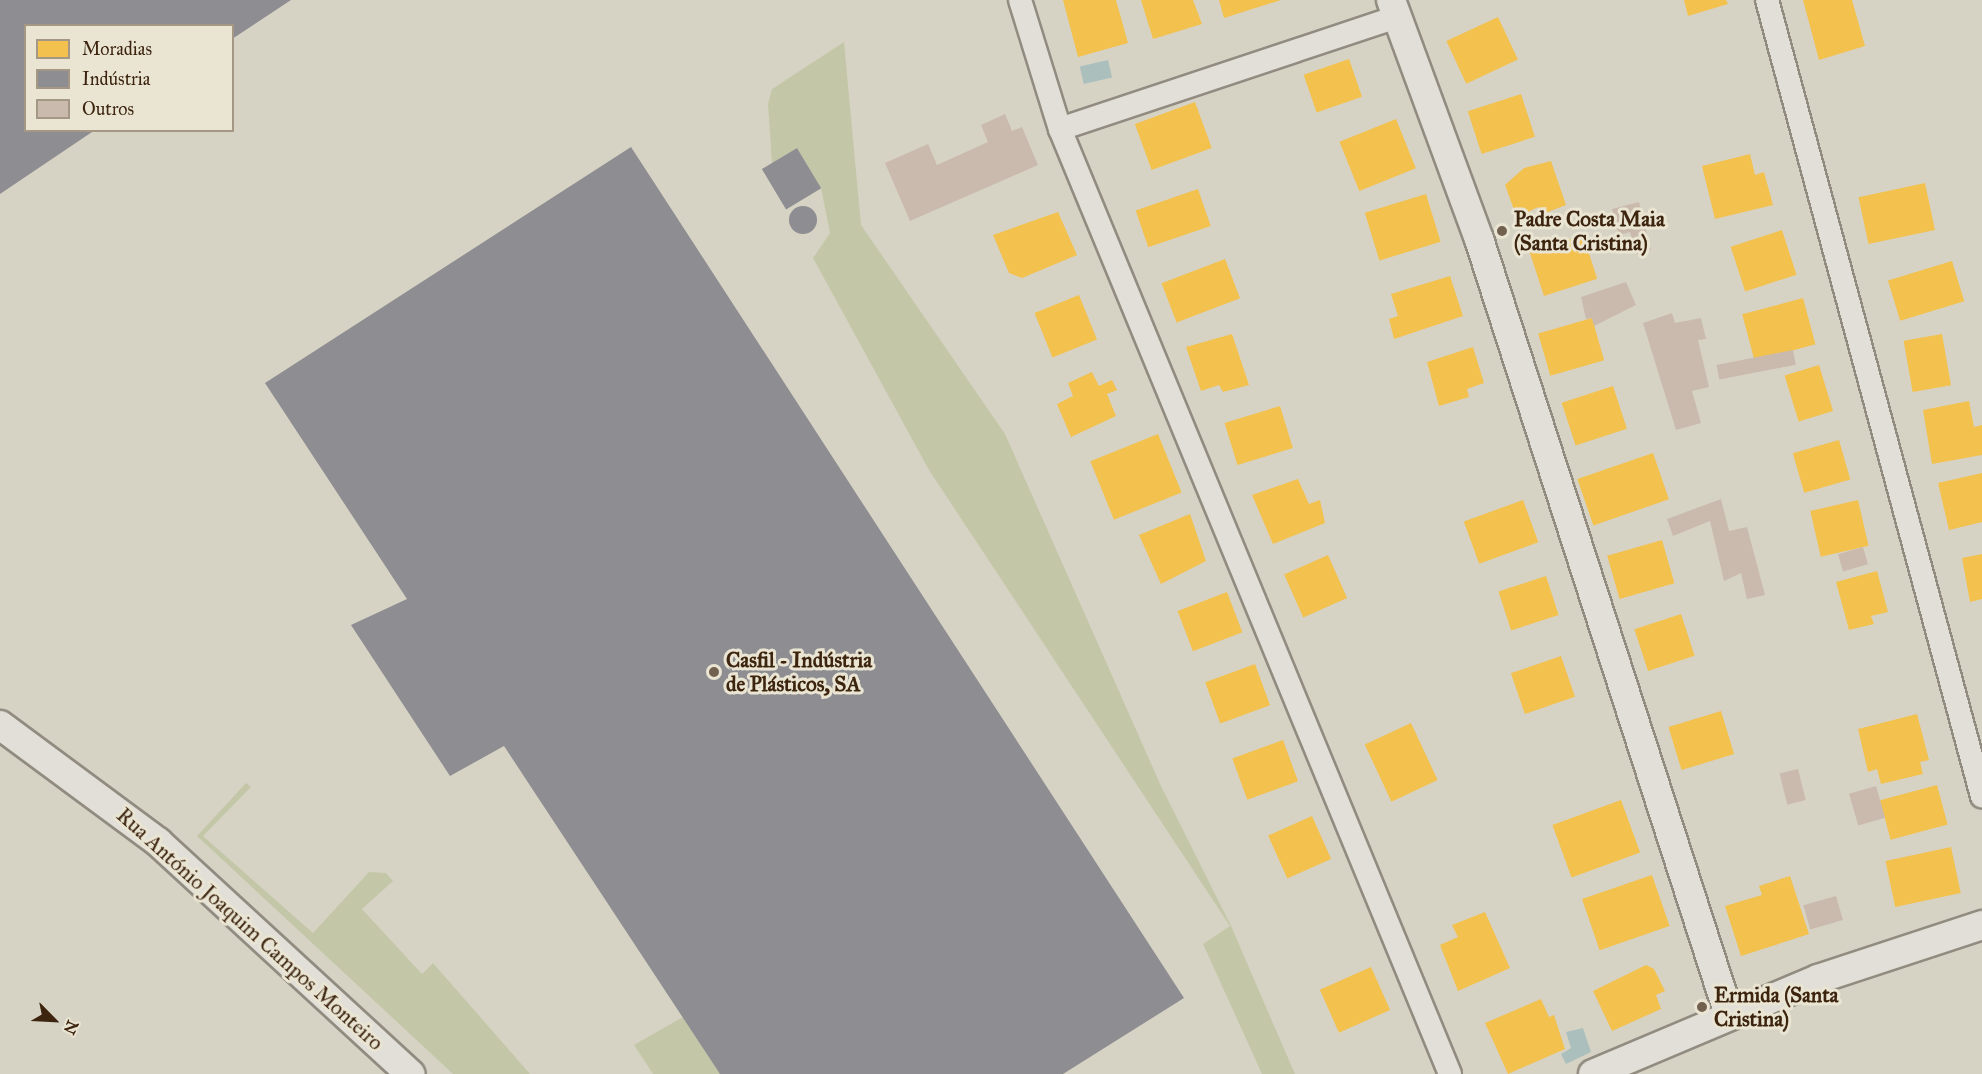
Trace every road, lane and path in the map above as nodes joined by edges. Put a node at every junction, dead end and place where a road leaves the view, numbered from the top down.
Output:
1 (1020, 0) edge
2 (1767, 0) edge
3 (1393, 8) edge
4 (1060, 129) junction
5 (0, 725) edge
6 (1982, 796) edge
7 (1982, 925) edge
8 (1729, 1015) junction
9 (410, 1074) edge
10 (1450, 1074) edge
11 (1593, 1074) edge

1 - 4 street
2 - 6 street
3 - 4 street
3 - 8 street
4 - 10 street
5 - 9 street, Rua António Joaquim Campos Monteiro
7 - 8 street
8 - 11 street

